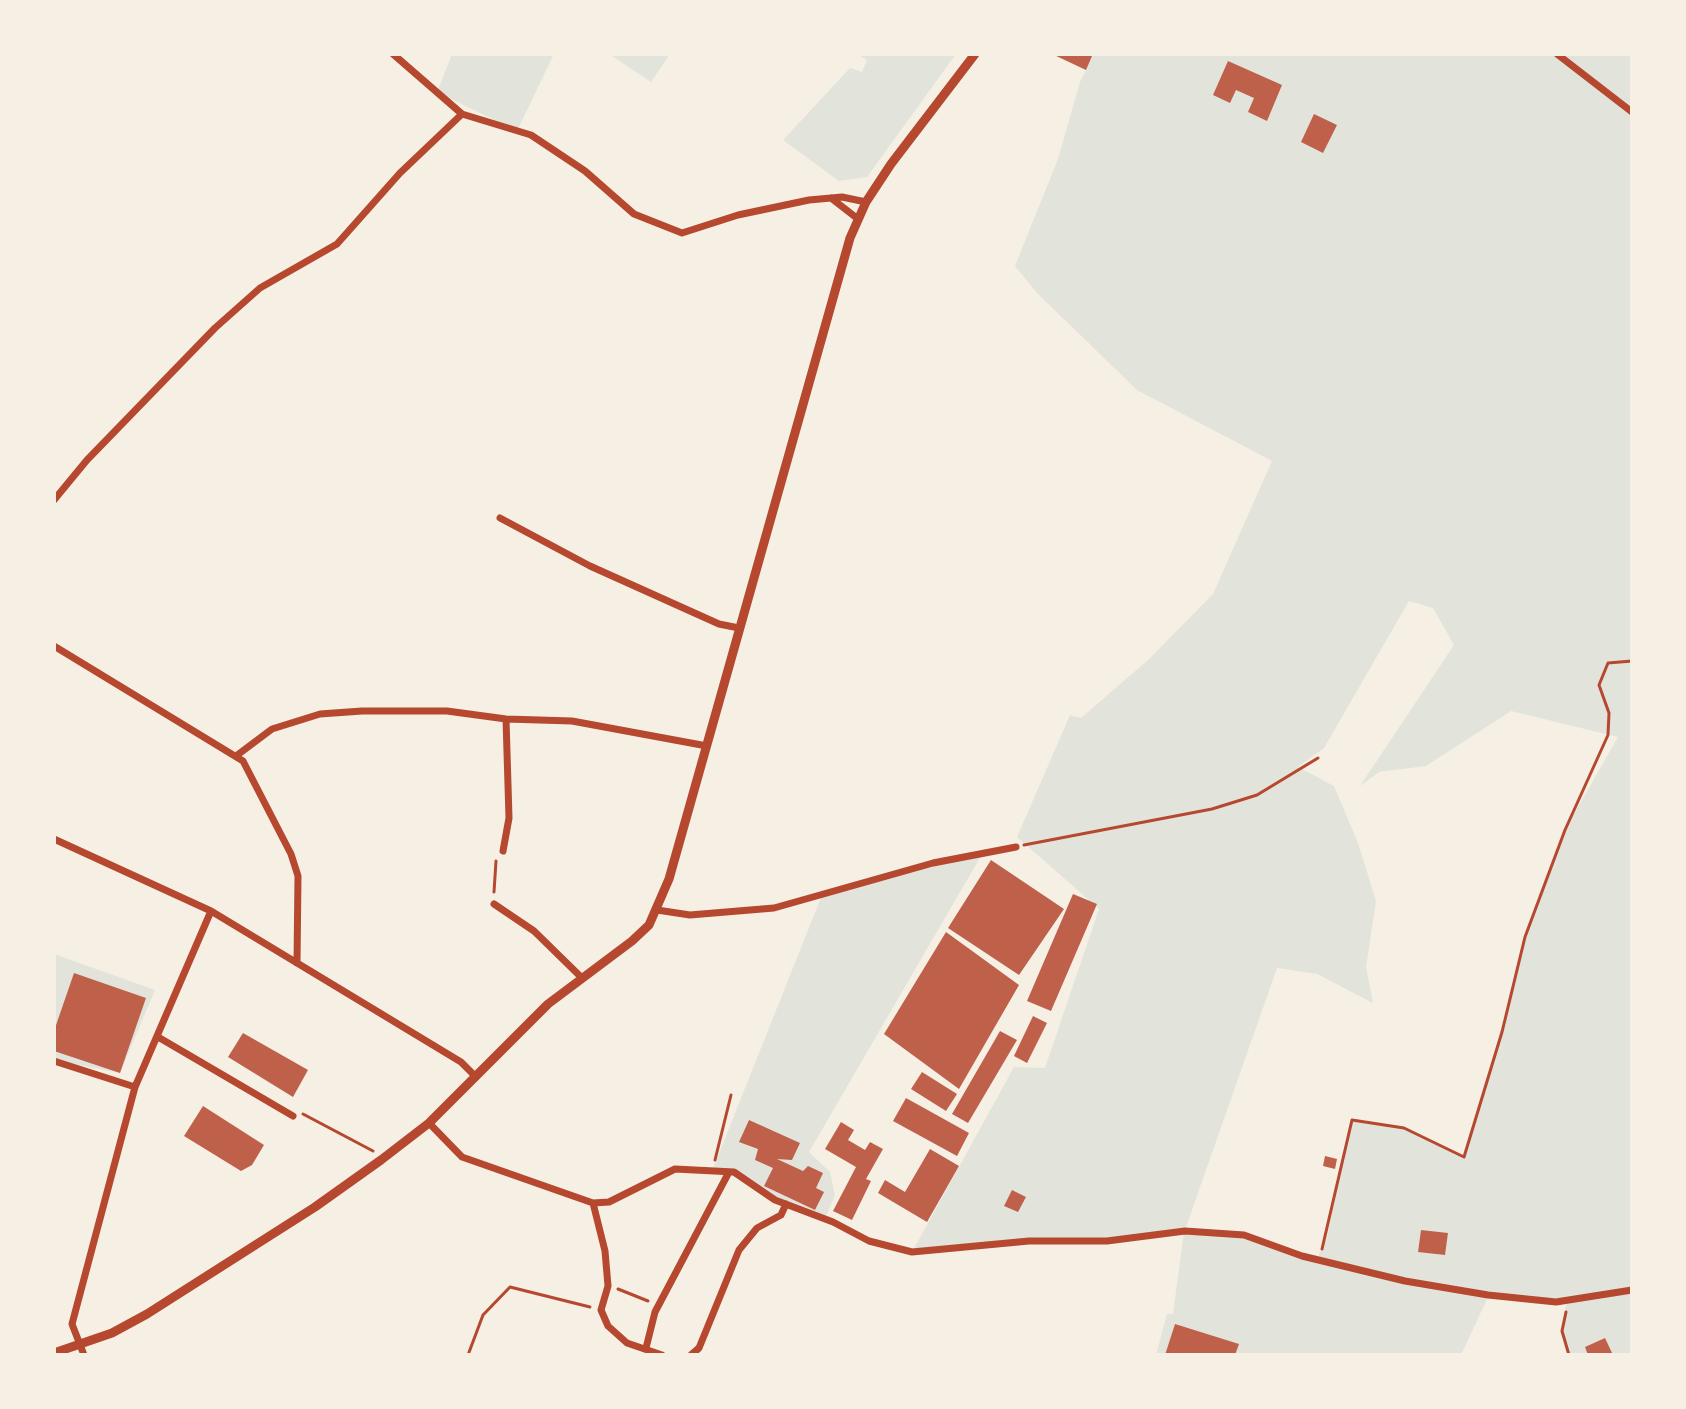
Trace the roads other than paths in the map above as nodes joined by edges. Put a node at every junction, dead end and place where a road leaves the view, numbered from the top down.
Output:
1 (393, 54) edge
2 (975, 54) edge
3 (1557, 54) edge
4 (1632, 112) edge
5 (462, 114) junction
6 (831, 198) junction
7 (866, 202) junction
8 (858, 219) junction
9 (54, 500) edge
10 (500, 518) dead end
11 (739, 628) junction
12 (54, 646) edge
13 (506, 719) junction
14 (707, 746) junction
15 (236, 756) junction
16 (54, 839) edge
17 (1016, 847) road end
18 (503, 851) road end
19 (494, 904) road end
20 (657, 910) junction
21 (211, 911) junction
22 (297, 963) junction
23 (581, 977) junction
24 (158, 1037) junction
25 (54, 1061) edge
26 (476, 1077) junction
27 (135, 1087) junction
28 (293, 1116) road end
29 (429, 1123) junction
30 (729, 1172) junction
31 (593, 1203) junction
32 (786, 1204) junction
33 (1630, 1292) edge
34 (646, 1348) junction
35 (82, 1351) edge
36 (54, 1353) edge
37 (662, 1355) edge
38 (691, 1355) edge

1 - 5 street
2 - 7 street
3 - 4 street
5 - 6 street
5 - 9 street
6 - 7 street
6 - 8 street
7 - 8 street
8 - 11 street
10 - 11 street
11 - 14 street
12 - 15 street
13 - 14 street
13 - 15 street
13 - 18 street
14 - 20 street
15 - 22 street
16 - 21 street
17 - 20 street
19 - 23 street
20 - 23 street
21 - 22 street
21 - 24 street
22 - 26 street
23 - 26 street
24 - 27 street
24 - 28 street
25 - 27 street
26 - 29 street
27 - 35 street
29 - 31 street
29 - 35 street
30 - 31 street
30 - 32 street
30 - 34 street
31 - 34 street
32 - 33 street
32 - 38 street
34 - 37 street
35 - 36 street

